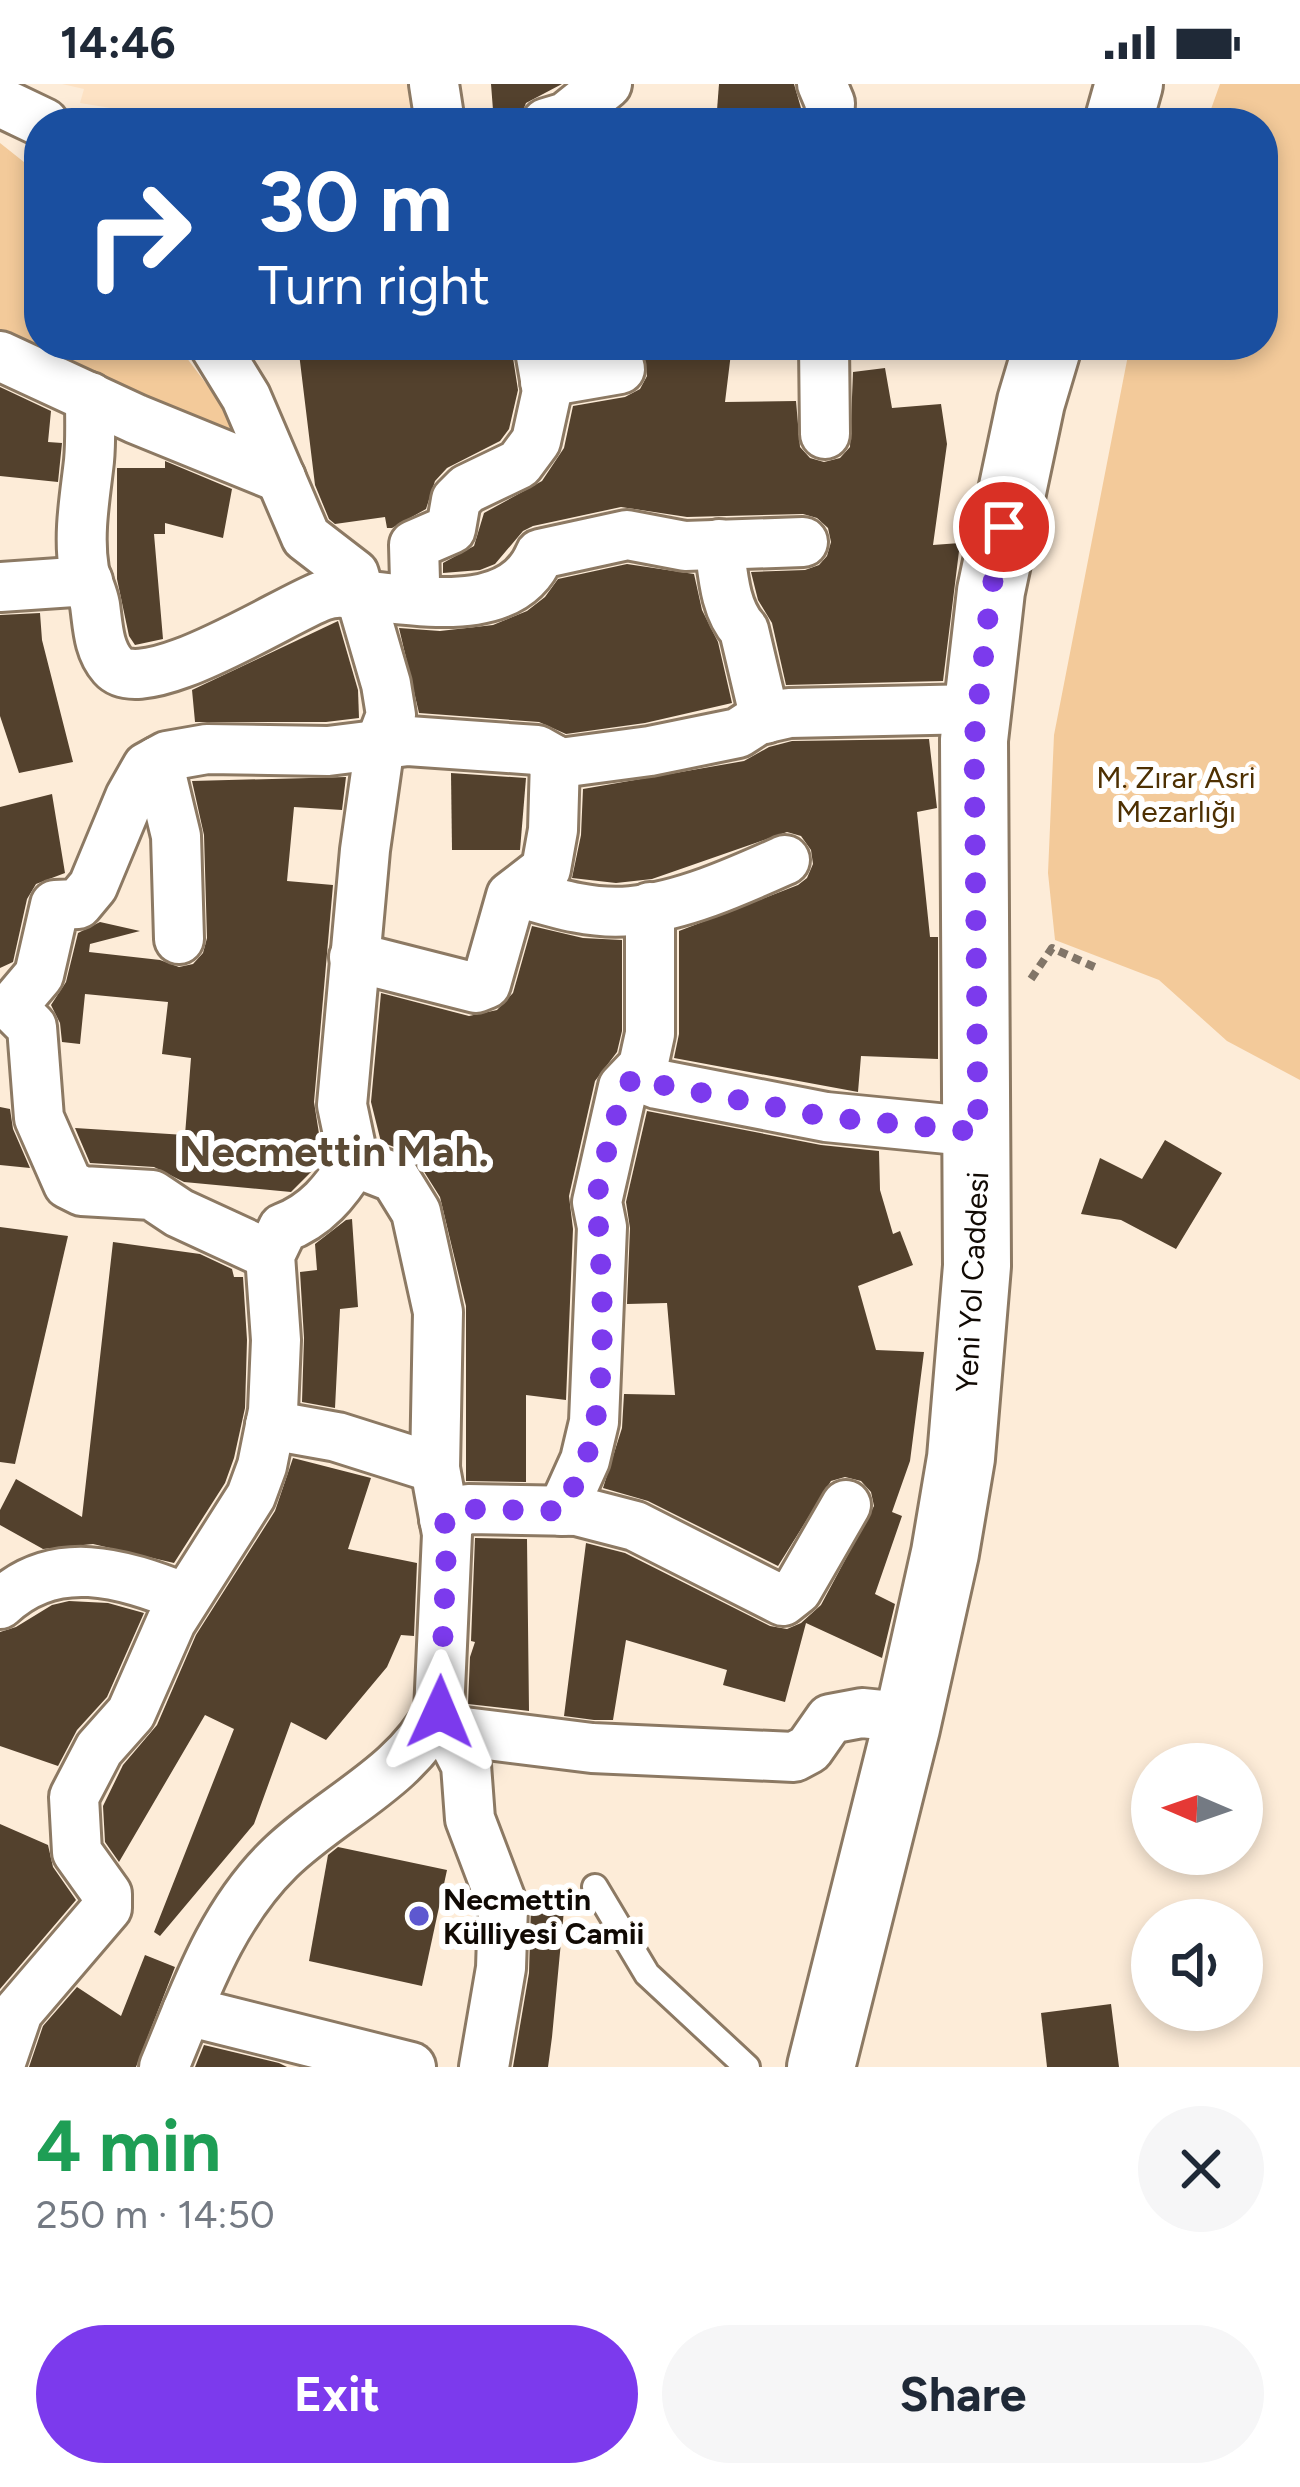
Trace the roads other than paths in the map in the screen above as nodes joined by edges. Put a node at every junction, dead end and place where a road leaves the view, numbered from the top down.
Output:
1 (0, 356) edge
2 (223, 360) edge
3 (618, 360) edge
4 (824, 360) edge
5 (1044, 360) edge
6 (1080, 360) edge
7 (542, 364) edge
8 (91, 397) junction
9 (825, 434) dead end
10 (281, 478) junction
11 (803, 542) dead end
12 (719, 544) junction
13 (88, 581) junction
14 (0, 587) edge
15 (384, 597) junction
16 (977, 709) junction
17 (765, 719) junction
18 (380, 744) junction
19 (555, 760) junction
20 (158, 761) junction
21 (785, 860) dead end
22 (518, 892) junction
23 (650, 908) junction
24 (179, 938) dead end
25 (354, 956) junction
26 (4, 1008) edge
27 (636, 1076) junction
28 (978, 1132) junction
29 (354, 1162) junction
30 (270, 1255) junction
31 (270, 1426) junction
32 (435, 1468) junction
33 (846, 1505) dead end
34 (562, 1511) junction
35 (444, 1519) junction
36 (185, 1598) junction
37 (0, 1604) edge
38 (882, 1715) dead end
39 (444, 1721) junction
40 (595, 1887) dead end
41 (187, 2012) junction
42 (0, 2065) edge
43 (164, 2067) edge
44 (411, 2067) edge
45 (484, 2067) edge
46 (747, 2067) edge
47 (821, 2067) edge
48 (860, 2067) edge

1 - 8 street
2 - 10 street
3 - 7 street
4 - 9 street
5 - 16 main road, Yeni Yol Caddesi
6 - 48 main road, Yeni Yol Caddesi
7 - 15 street
8 - 10 street
8 - 13 street
10 - 15 street
11 - 12 street
12 - 15 street
12 - 17 street
13 - 14 street
13 - 15 street
15 - 18 street
16 - 17 street
16 - 28 main road, Yeni Yol Caddesi
17 - 19 street
18 - 19 street
18 - 20 street
18 - 25 street
19 - 22 street
20 - 24 street
20 - 26 street
21 - 23 street
22 - 23 street
22 - 25 street
23 - 27 street
25 - 29 street
26 - 30 street
27 - 28 street
27 - 34 street
28 - 47 main road, Yeni Yol Caddesi
29 - 30 street
29 - 32 street
30 - 31 street
31 - 32 street
31 - 36 street
32 - 35 street
33 - 34 street
34 - 35 street
35 - 39 street
36 - 37 street
36 - 42 street
38 - 39 street
39 - 41 street
39 - 45 street
40 - 46 lane
41 - 43 street
41 - 44 street

